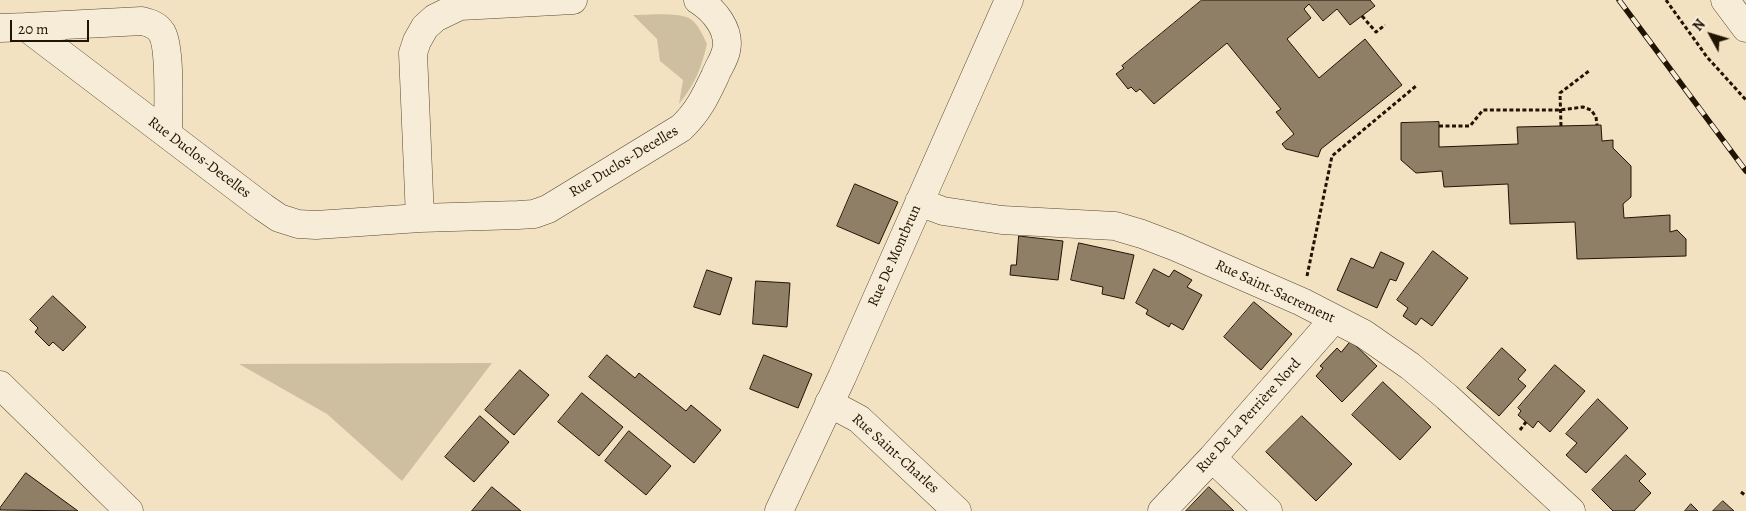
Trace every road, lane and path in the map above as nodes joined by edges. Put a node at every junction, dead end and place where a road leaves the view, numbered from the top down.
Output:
1 (574, 0) edge
2 (698, 0) edge
3 (1009, 0) edge
4 (1666, 0) edge
5 (1725, 0) edge
6 (1362, 16) dead end
7 (1385, 25) dead end
8 (13, 28) edge
9 (1746, 28) edge
10 (1589, 71) dead end
11 (1416, 86) dead end
12 (1746, 100) edge
13 (1560, 110) junction
14 (1597, 125) dead end
15 (1439, 126) dead end
16 (1561, 126) dead end
17 (168, 135) junction
18 (919, 202) junction
19 (420, 218) junction
20 (1306, 280) dead end
21 (1334, 319) junction
22 (0, 384) edge
23 (829, 403) junction
24 (1212, 458) junction
25 (1741, 492) dead end
26 (1746, 496) edge
27 (129, 511) edge
28 (779, 511) edge
29 (957, 511) edge
30 (1162, 511) edge
31 (1268, 511) edge
32 (1571, 511) edge

1 - 19 street
2 - 19 street, Rue Duclos-Decelles
3 - 18 street, Rue De Montbrun
4 - 12 path
5 - 9 street
6 - 7 path
8 - 17 street, Rue Duclos-Decelles
8 - 17 street
10 - 13 path
11 - 20 path
13 - 14 path
13 - 15 path
13 - 16 path
17 - 19 street, Rue Duclos-Decelles
18 - 21 street, Rue Saint-Sacrement
18 - 23 street, Rue De Montbrun
21 - 24 street, Rue De La Perrière Nord
21 - 32 street, Rue Saint-Sacrement
22 - 27 street
23 - 28 street, Rue De Montbrun
23 - 29 street, Rue Saint-Charles
24 - 30 street, Rue De La Perrière Nord
24 - 31 street
25 - 26 path

